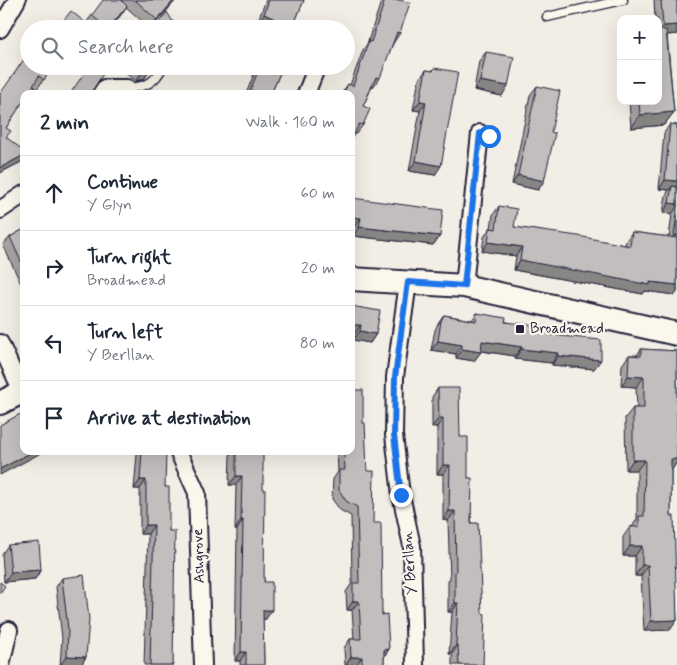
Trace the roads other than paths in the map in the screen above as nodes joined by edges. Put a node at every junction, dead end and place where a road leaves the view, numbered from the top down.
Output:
1 (17, 0) edge
2 (623, 0) edge
3 (547, 17) dead end
4 (0, 29) edge
5 (158, 75) edge
6 (313, 75) edge
7 (127, 88) joint
8 (103, 90) edge
9 (308, 90) edge
10 (480, 133) dead end
11 (20, 197) edge
12 (0, 210) edge
13 (355, 279) edge
14 (408, 282) junction
15 (464, 286) junction
16 (677, 334) edge
17 (0, 343) edge
18 (20, 385) edge
19 (20, 393) edge
20 (0, 403) edge
21 (180, 455) edge
22 (9, 630) dead end
23 (1, 665) edge
24 (203, 665) edge
25 (415, 665) edge

1 - 4 street
2 - 3 lane
5 - 7 lane
6 - 9 street
7 - 8 street
10 - 15 street
11 - 12 street
13 - 14 street
14 - 15 street
14 - 25 street, Y Berllan
15 - 16 street
17 - 18 street
19 - 20 street
21 - 24 street, Ashgrove
22 - 23 street

